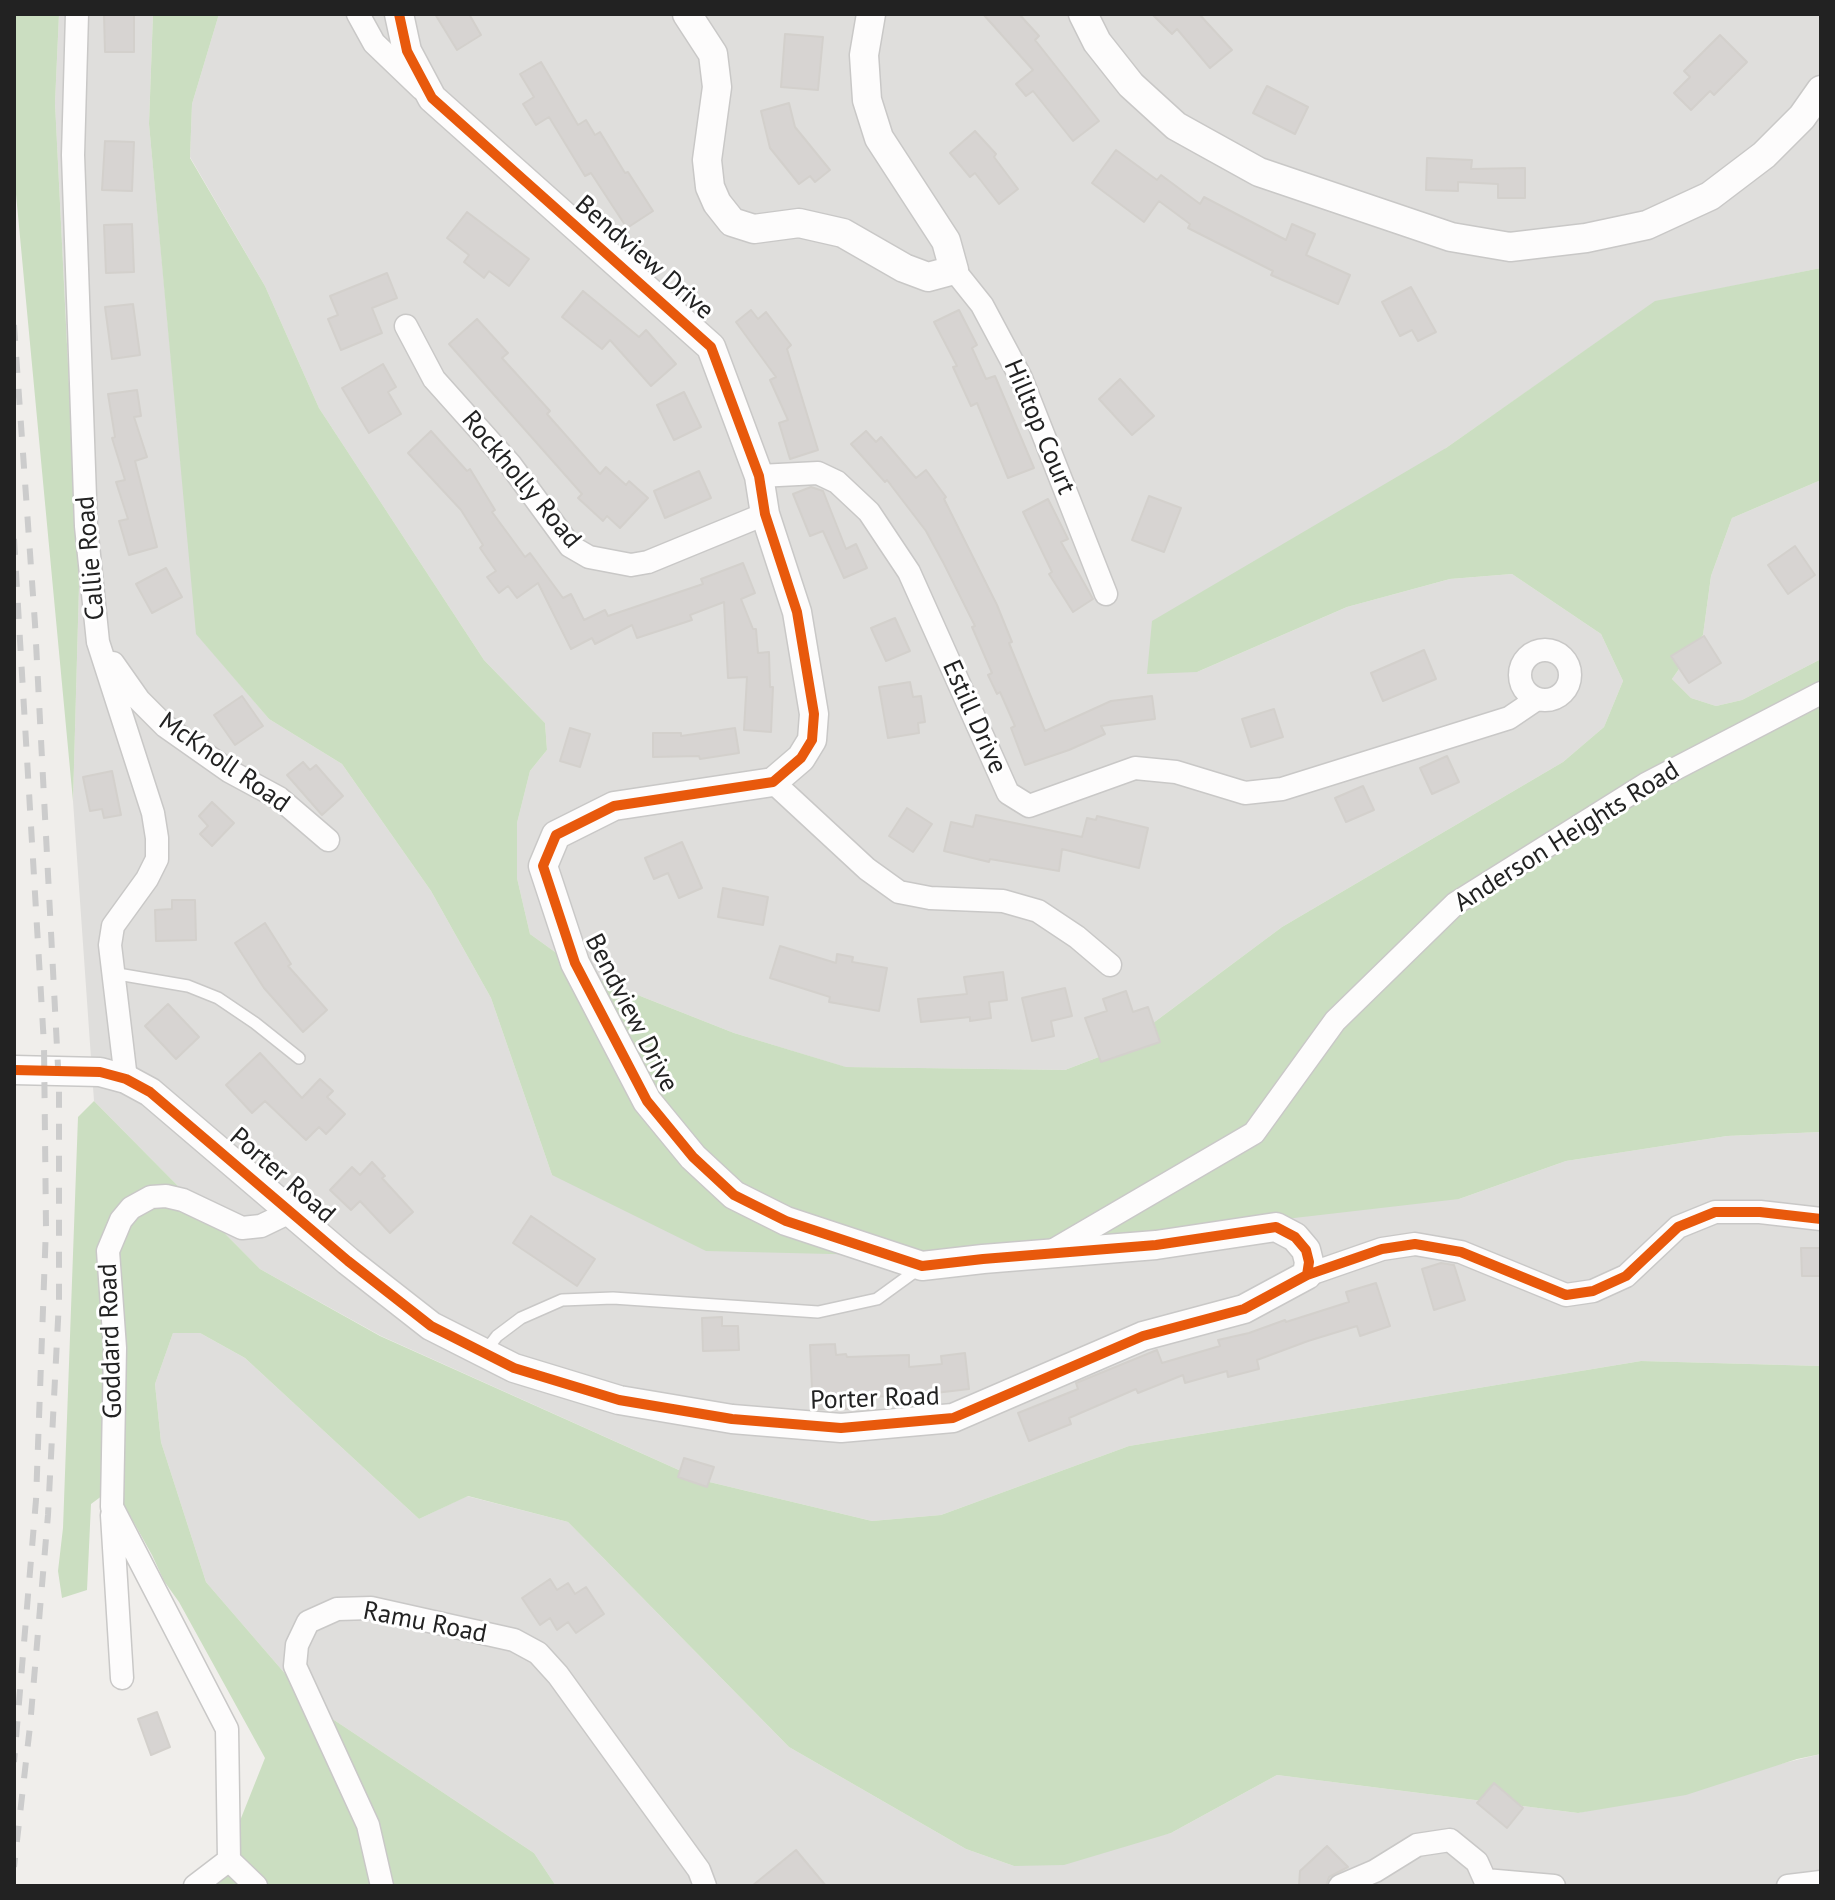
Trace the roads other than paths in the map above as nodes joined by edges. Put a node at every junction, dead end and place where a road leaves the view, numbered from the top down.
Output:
1 (77, 14) edge
2 (358, 14) edge
3 (399, 14) edge
4 (687, 14) edge
5 (871, 14) edge
6 (1083, 14) edge
7 (1821, 90) edge
8 (432, 98) junction
9 (954, 270) junction
10 (406, 326) dead end
11 (759, 476) junction
12 (765, 514) junction
13 (1106, 594) dead end
14 (98, 642) junction
15 (1821, 693) edge
16 (1537, 699) dead end
17 (773, 782) junction
18 (328, 840) dead end
19 (1110, 965) dead end
20 (112, 973) junction
21 (299, 1058) dead end
22 (14, 1070) edge
23 (126, 1079) junction
24 (290, 1212) junction
25 (1821, 1219) edge
26 (1046, 1254) junction
27 (922, 1266) junction
28 (1307, 1275) junction
29 (484, 1353) junction
30 (112, 1507) junction
31 (122, 1678) dead end
32 (229, 1860) junction
33 (1374, 1878) edge
34 (1821, 1882) edge
35 (1482, 1883) edge
36 (195, 1886) edge
37 (256, 1886) edge
38 (382, 1886) edge
39 (705, 1886) edge
40 (1340, 1886) edge
41 (1554, 1886) edge
42 (1788, 1886) edge

1 - 14 street, Callie Road
2 - 8 street
3 - 8 street, Bendview Drive
4 - 9 street
5 - 9 street
6 - 7 street
8 - 11 street, Bendview Drive
9 - 13 street, Hilltop Court
10 - 12 street, Rockholly Road
11 - 12 street, Bendview Drive
11 - 16 street, Estill Drive
12 - 17 street, Bendview Drive
14 - 18 street, McKnoll Road
14 - 20 street, Callie Road
15 - 26 street, Anderson Heights Road
17 - 19 street
17 - 27 street, Bendview Drive
20 - 21 lane
20 - 23 street, Callie Road
22 - 23 street, Porter Road
23 - 24 street, Porter Road
24 - 29 street, Porter Road
24 - 30 street, Goddard Road
25 - 28 street, Porter Road
26 - 27 street, Bendview Drive
26 - 28 street, Bendview Drive
27 - 29 lane
28 - 29 street, Porter Road
30 - 31 street, Goddard Road
30 - 32 street, Goddard Road
32 - 36 street
32 - 37 street
33 - 35 street
33 - 40 street
34 - 42 street
35 - 41 street
38 - 39 street, Ramu Road

